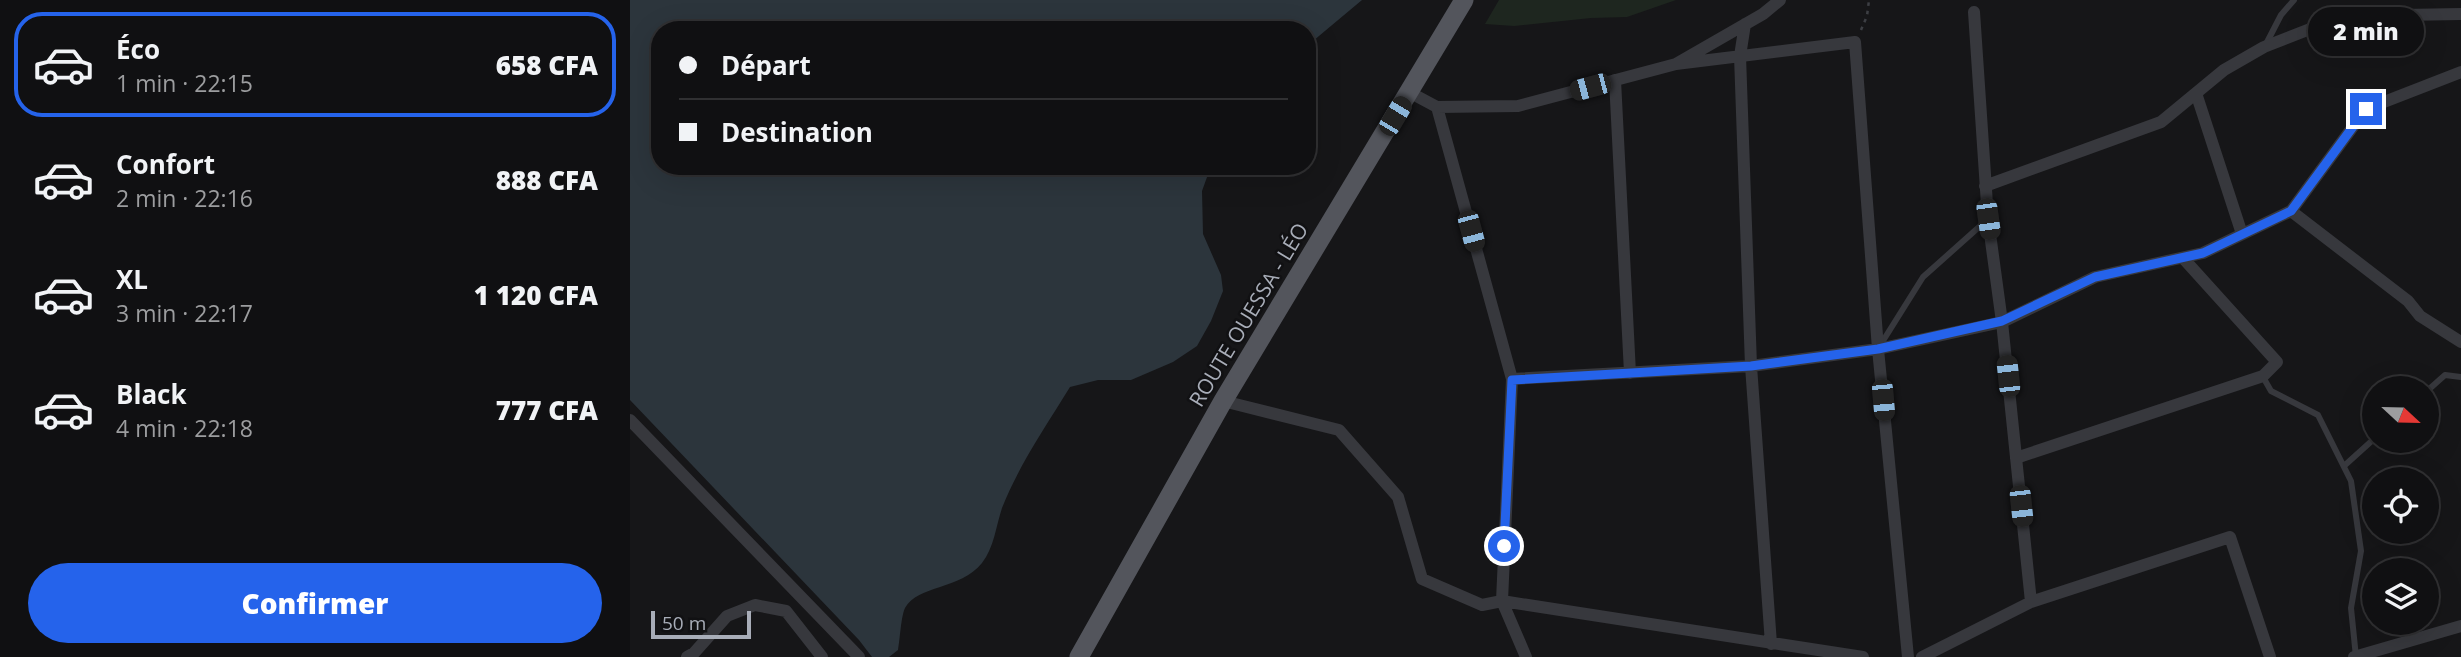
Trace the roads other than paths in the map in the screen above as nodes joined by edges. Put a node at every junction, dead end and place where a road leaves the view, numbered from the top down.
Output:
1 (1464, 0) edge
2 (1780, 0) edge
3 (2294, 0) edge
4 (1974, 12) dead end
5 (2461, 14) edge
6 (1745, 24) junction
7 (2264, 47) junction
8 (1740, 56) junction
9 (1676, 64) junction
10 (2461, 72) edge
11 (1615, 80) junction
12 (1409, 92) junction
13 (2196, 93) junction
14 (1437, 107) junction
15 (1985, 186) junction
16 (2291, 211) junction
17 (1988, 219) junction
18 (2242, 234) junction
19 (2183, 258) junction
20 (2002, 321) junction
21 (2461, 342) edge
22 (1878, 349) junction
23 (1751, 366) junction
24 (1630, 373) junction
25 (2263, 376) junction
26 (2461, 377) edge
27 (2440, 379) edge
28 (1512, 380) junction
29 (1223, 401) junction
30 (630, 419) edge
31 (2362, 450) edge
32 (2016, 458) junction
33 (2344, 466) junction
34 (1502, 601) junction
35 (2031, 602) junction
36 (2461, 626) edge
37 (1771, 644) junction
38 (687, 657) edge
39 (822, 657) edge
40 (859, 657) edge
41 (1079, 657) edge
42 (1526, 657) edge
43 (1863, 657) edge
44 (1908, 657) edge
45 (1922, 657) edge
46 (2270, 657) edge
47 (2355, 657) edge

1 - 12 main road, ROUTE OUESSA - LÉO
2 - 6 street
3 - 7 lane
4 - 15 street
5 - 7 street
6 - 8 street
6 - 9 street
7 - 13 street
8 - 9 street
8 - 22 street
8 - 23 street
9 - 11 street
10 - 16 street
11 - 14 street
11 - 24 street
12 - 14 street
12 - 29 main road, ROUTE OUESSA - LÉO
13 - 15 street
13 - 18 street
14 - 28 street
15 - 17 street
16 - 18 street
16 - 21 street
17 - 20 street
17 - 22 lane
18 - 19 street
19 - 20 street
19 - 25 street
20 - 22 street
20 - 32 street
22 - 23 street
22 - 44 street
23 - 24 street
23 - 37 street
24 - 28 street
25 - 32 street
25 - 33 lane
26 - 27 lane
28 - 34 street
29 - 34 street
29 - 41 main road, ROUTE OUESSA - LÉO
30 - 40 street
31 - 33 lane
32 - 35 street
33 - 47 lane
34 - 37 street
34 - 42 street
35 - 45 street
35 - 46 street
36 - 47 street
37 - 43 street
38 - 39 street

